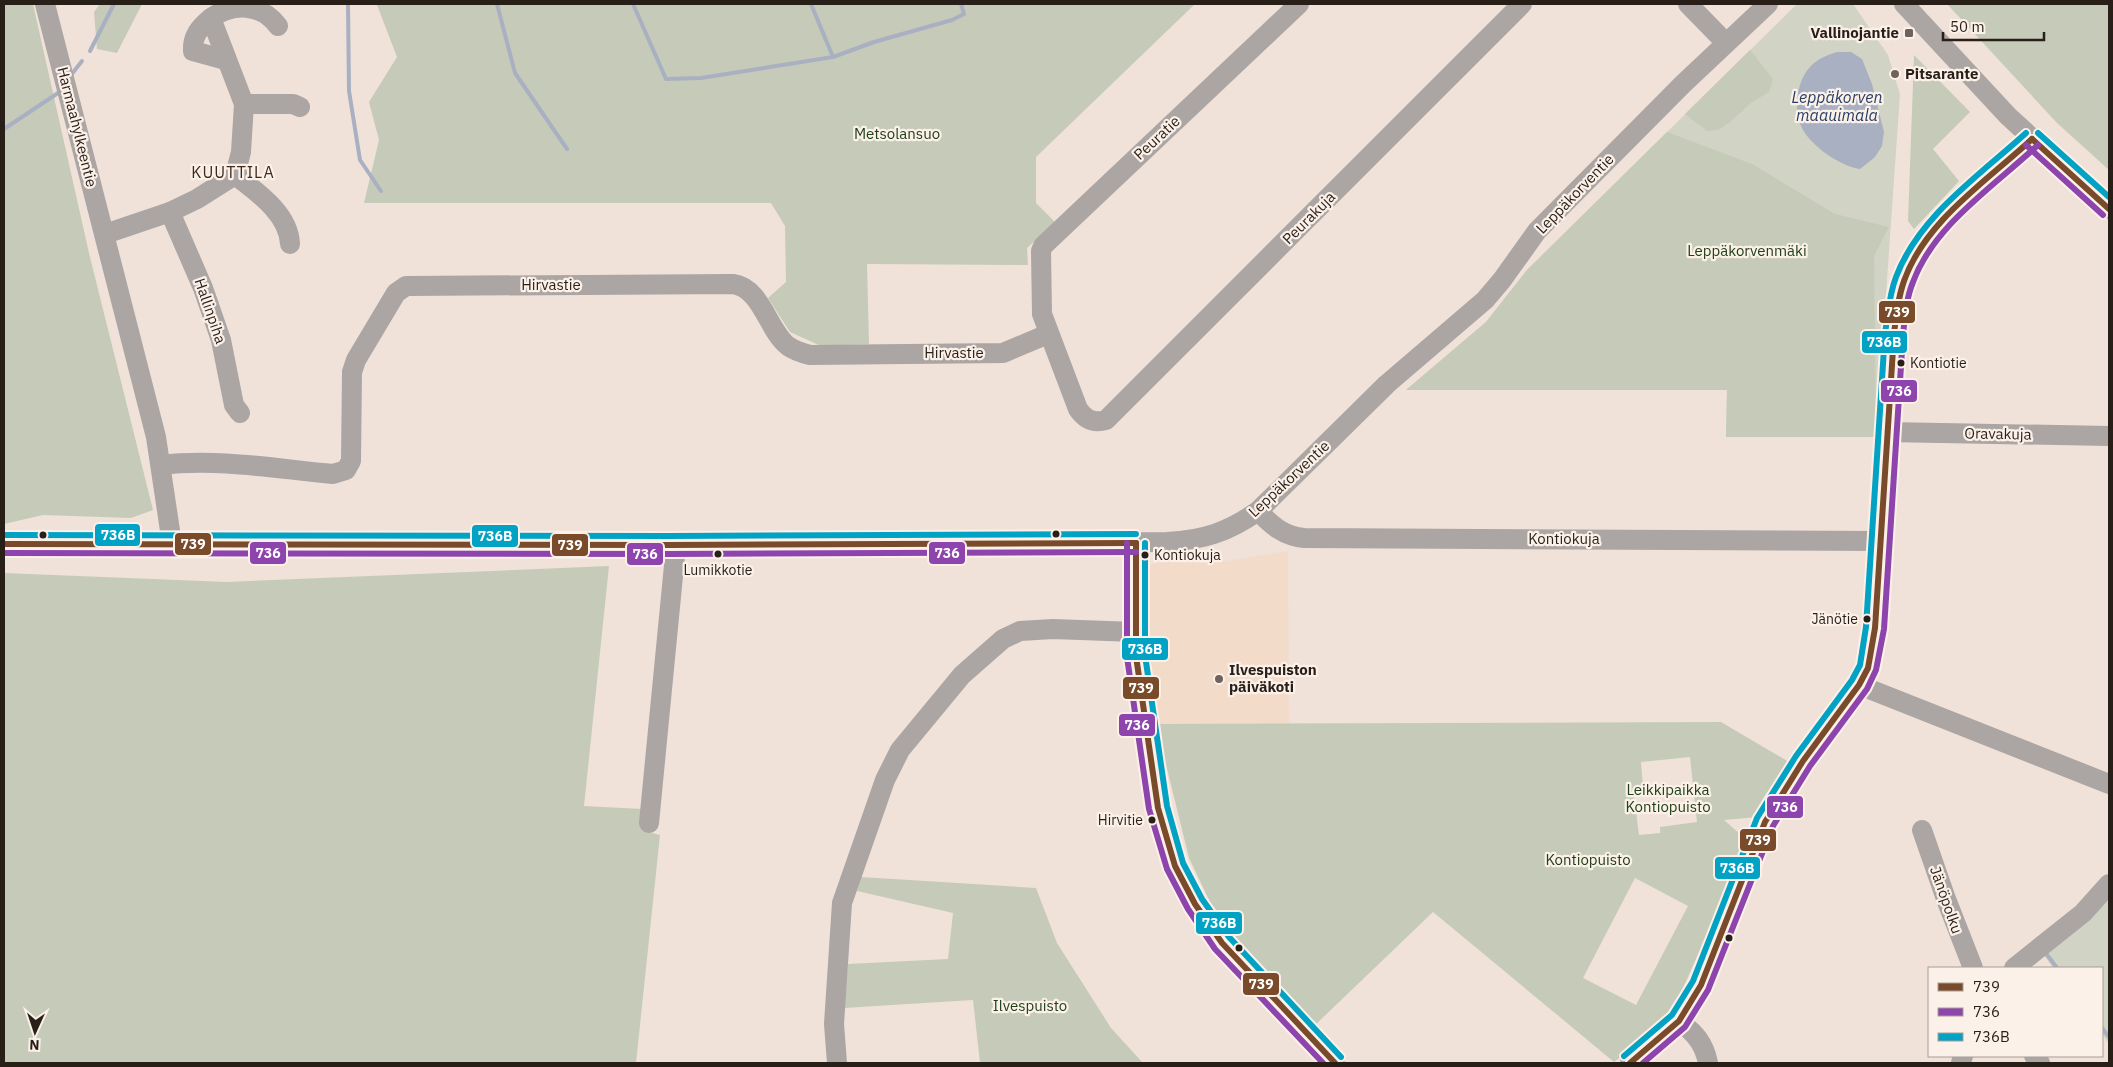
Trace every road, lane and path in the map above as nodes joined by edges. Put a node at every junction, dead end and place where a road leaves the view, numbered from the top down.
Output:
1 (45, 4) edge
2 (1299, 4) edge
3 (1522, 4) edge
4 (1688, 4) edge
5 (1768, 4) edge
6 (1904, 4) edge
7 (211, 18) junction
8 (278, 26) dead end
9 (1726, 43) junction
10 (226, 60) junction
11 (244, 104) junction
12 (300, 107) dead end
13 (2032, 139) junction
14 (235, 175) junction
15 (2109, 209) edge
16 (170, 212) junction
17 (105, 234) junction
18 (290, 244) dead end
19 (1048, 334) junction
20 (240, 414) dead end
21 (1091, 421) joint
22 (1886, 432) junction
23 (2109, 436) edge
24 (161, 466) junction
25 (1258, 511) junction
26 (1880, 541) junction
27 (1136, 543) junction
28 (4, 544) edge
29 (172, 544) junction
30 (676, 545) junction
31 (1134, 632) junction
32 (1859, 685) junction
33 (2109, 784) edge
34 (649, 823) dead end
35 (1922, 830) dead end
36 (2109, 884) edge
37 (1973, 967) edge
38 (2015, 967) edge
39 (1679, 1021) junction
40 (837, 1063) edge
41 (1335, 1063) edge
42 (1630, 1063) edge
43 (1708, 1063) edge

1 - 17 street, Harmaahylkeentie
2 - 19 street, Peuratie
3 - 21 street, Peurakuja
4 - 9 street
5 - 9 street, Leppäkorventie
6 - 13 street
7 - 8 street
7 - 10 street
7 - 10 street
9 - 25 street, Leppäkorventie
10 - 11 street
11 - 12 street
11 - 14 street
13 - 15 street
13 - 22 street
14 - 16 street
14 - 18 street
16 - 17 street
16 - 20 street, Hallinpiha
17 - 24 street, Harmaahylkeentie
19 - 21 street, Peuratie
19 - 24 street, Hirvastie
22 - 23 street, Oravakuja
22 - 26 street
24 - 29 street, Harmaahylkeentie
25 - 26 street, Kontiokuja
25 - 27 street, Leppäkorventie
26 - 32 street
27 - 30 street, Leppäkorventie
27 - 31 street
28 - 29 street, Leppäkorventie
29 - 30 street, Leppäkorventie
30 - 34 street
31 - 40 street
31 - 41 street
32 - 33 street
32 - 39 street
35 - 37 street, Jänöpolku
36 - 38 street
39 - 42 street
39 - 43 street

